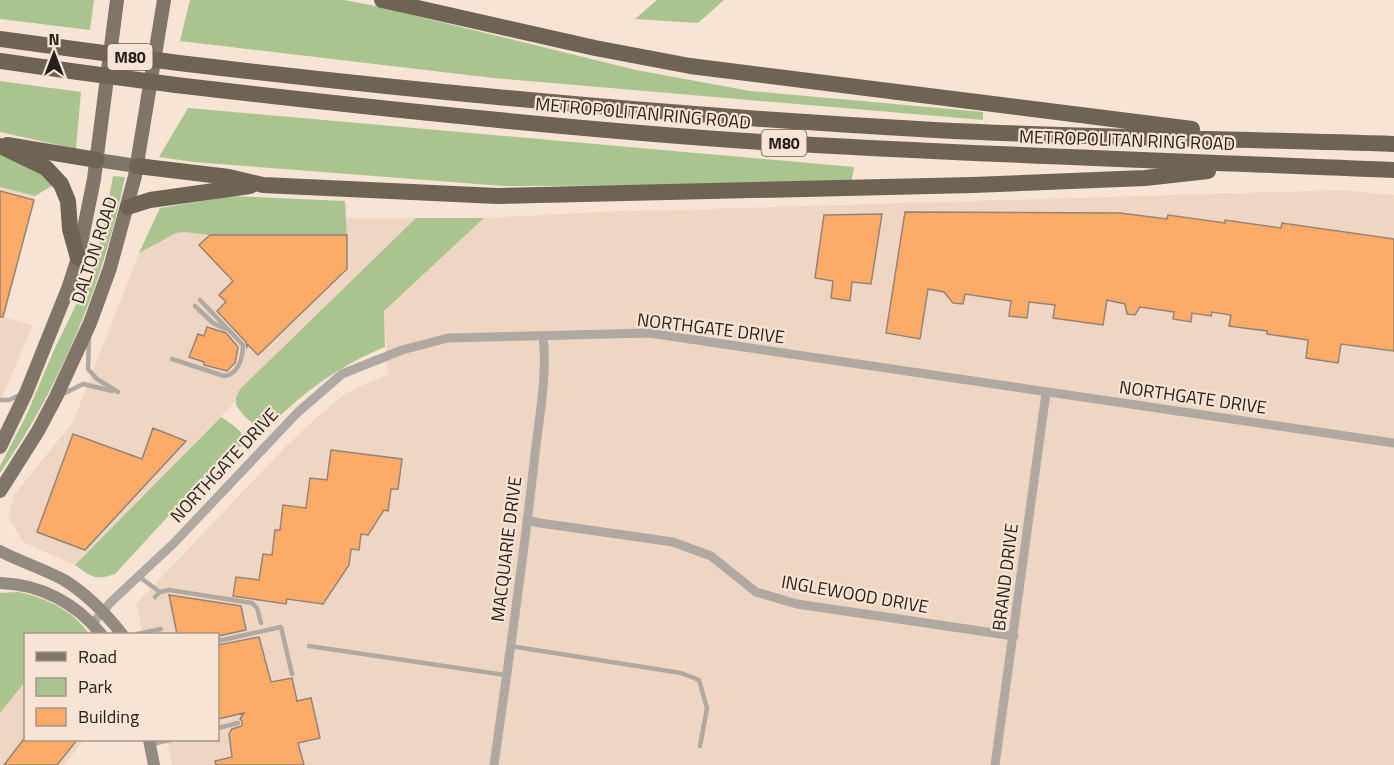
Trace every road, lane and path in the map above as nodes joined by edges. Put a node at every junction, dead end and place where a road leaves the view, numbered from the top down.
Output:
1 (117, 0) edge
2 (164, 0) edge
3 (382, 0) edge
4 (0, 39) edge
5 (0, 61) edge
6 (1261, 139) junction
7 (1394, 144) edge
8 (0, 145) edge
9 (97, 160) junction
10 (1270, 165) junction
11 (137, 166) junction
12 (1394, 170) edge
13 (262, 185) junction
14 (128, 207) junction
15 (78, 258) junction
16 (200, 300) dead end
17 (195, 306) dead end
18 (90, 323) junction
19 (228, 330) junction
20 (543, 336) junction
21 (172, 359) dead end
22 (26, 393) junction
23 (1046, 393) junction
24 (56, 397) junction
25 (0, 400) edge
26 (0, 429) edge
27 (1394, 443) edge
28 (1, 445) edge
29 (0, 491) edge
30 (527, 520) junction
31 (0, 551) edge
32 (138, 576) junction
33 (0, 583) edge
34 (160, 592) junction
35 (155, 597) dead end
36 (103, 611) junction
37 (261, 623) dead end
38 (92, 624) junction
39 (161, 629) dead end
40 (100, 633) edge
41 (121, 633) edge
42 (142, 633) edge
43 (1014, 636) junction
44 (219, 641) edge
45 (309, 646) dead end
46 (510, 646) junction
47 (292, 674) dead end
48 (505, 675) junction
49 (238, 723) dead end
50 (219, 728) edge
51 (148, 741) edge
52 (700, 746) dead end
53 (154, 765) edge
54 (494, 765) edge
55 (995, 765) edge

1 - 9 main road, DALTON ROAD
2 - 11 main road, DALTON ROAD
3 - 6 highway
4 - 6 highway, METROPOLITAN RING ROAD / M80, bridge
5 - 10 highway, METROPOLITAN RING ROAD / M80, bridge
6 - 7 highway, METROPOLITAN RING ROAD / M80
8 - 9 highway
8 - 15 highway
9 - 11 main road
9 - 15 main road, DALTON ROAD
10 - 12 highway, METROPOLITAN RING ROAD / M80
10 - 13 highway
11 - 13 highway
11 - 14 main road, DALTON ROAD
13 - 14 highway
14 - 18 main road, DALTON ROAD
15 - 22 main road, DALTON ROAD
16 - 19 lane
17 - 19 lane
18 - 24 main road, DALTON ROAD
18 - 24 lane
19 - 21 lane
20 - 23 street, NORTHGATE DRIVE
20 - 30 street, MACQUARIE DRIVE
20 - 32 street, NORTHGATE DRIVE
22 - 25 lane
22 - 28 main road, DALTON ROAD
23 - 27 street, NORTHGATE DRIVE
23 - 43 street, BRAND DRIVE
24 - 29 main road, DALTON ROAD
26 - 28 lane
30 - 43 street, INGLEWOOD DRIVE
30 - 46 street, MACQUARIE DRIVE
31 - 36 main road
32 - 34 lane
32 - 36 street, NORTHGATE DRIVE
33 - 38 main road
34 - 35 lane
34 - 37 lane
36 - 38 street, NORTHGATE DRIVE
36 - 41 main road
38 - 40 main road
39 - 42 lane
43 - 55 street, BRAND DRIVE
44 - 47 lane
45 - 48 lane
46 - 48 street, MACQUARIE DRIVE
46 - 52 lane
48 - 54 street, MACQUARIE DRIVE
49 - 50 lane
51 - 53 main road

